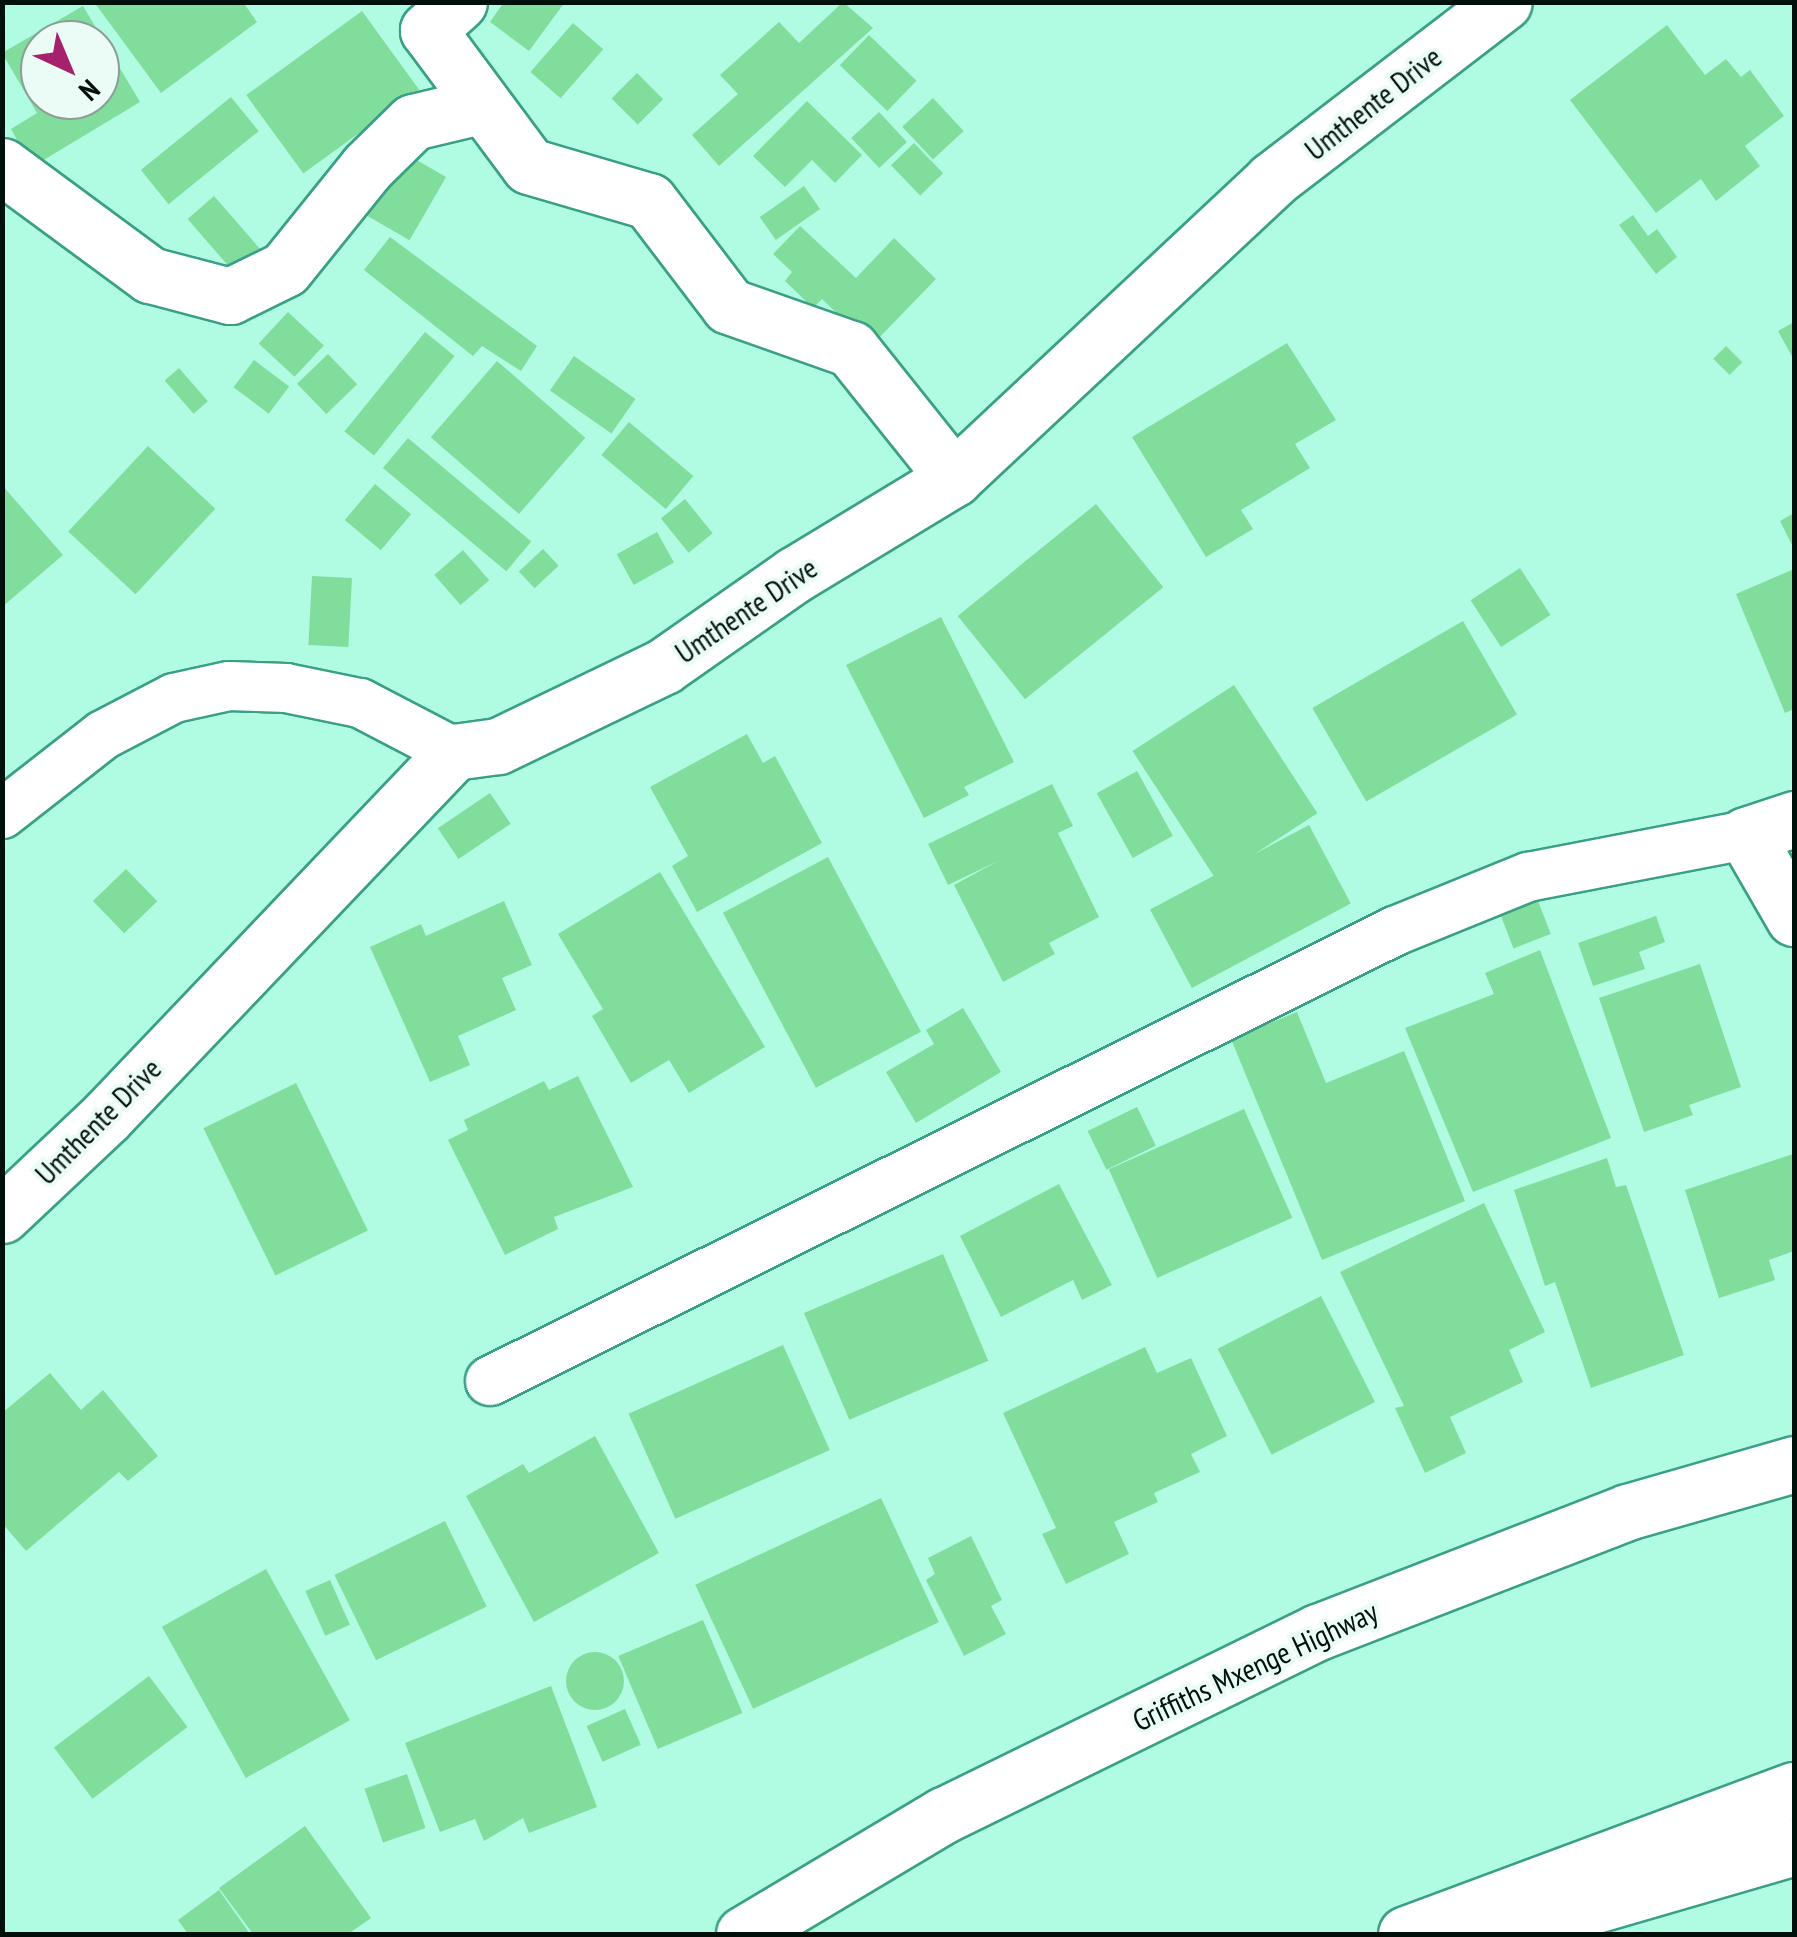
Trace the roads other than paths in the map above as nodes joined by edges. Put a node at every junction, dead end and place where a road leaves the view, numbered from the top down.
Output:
1 (459, 2) edge
2 (1504, 2) edge
3 (480, 106) junction
4 (2, 166) edge
5 (954, 478) junction
6 (454, 752) junction
7 (2, 814) edge
8 (1770, 827) edge
9 (1794, 918) edge
10 (2, 1215) edge
11 (490, 1381) dead end
12 (1794, 1464) edge
13 (1794, 1790) edge
14 (1794, 1846) edge
15 (744, 1934) edge
16 (1406, 1934) edge
17 (1495, 1934) edge

1 - 3 street
2 - 5 street, Umthente Drive
3 - 4 street
3 - 5 street
5 - 6 street, Umthente Drive
6 - 7 lane
6 - 10 street, Umthente Drive
8 - 9 street
8 - 11 lane
12 - 15 street, Griffiths Mxenge Highway
13 - 16 street
14 - 17 street

